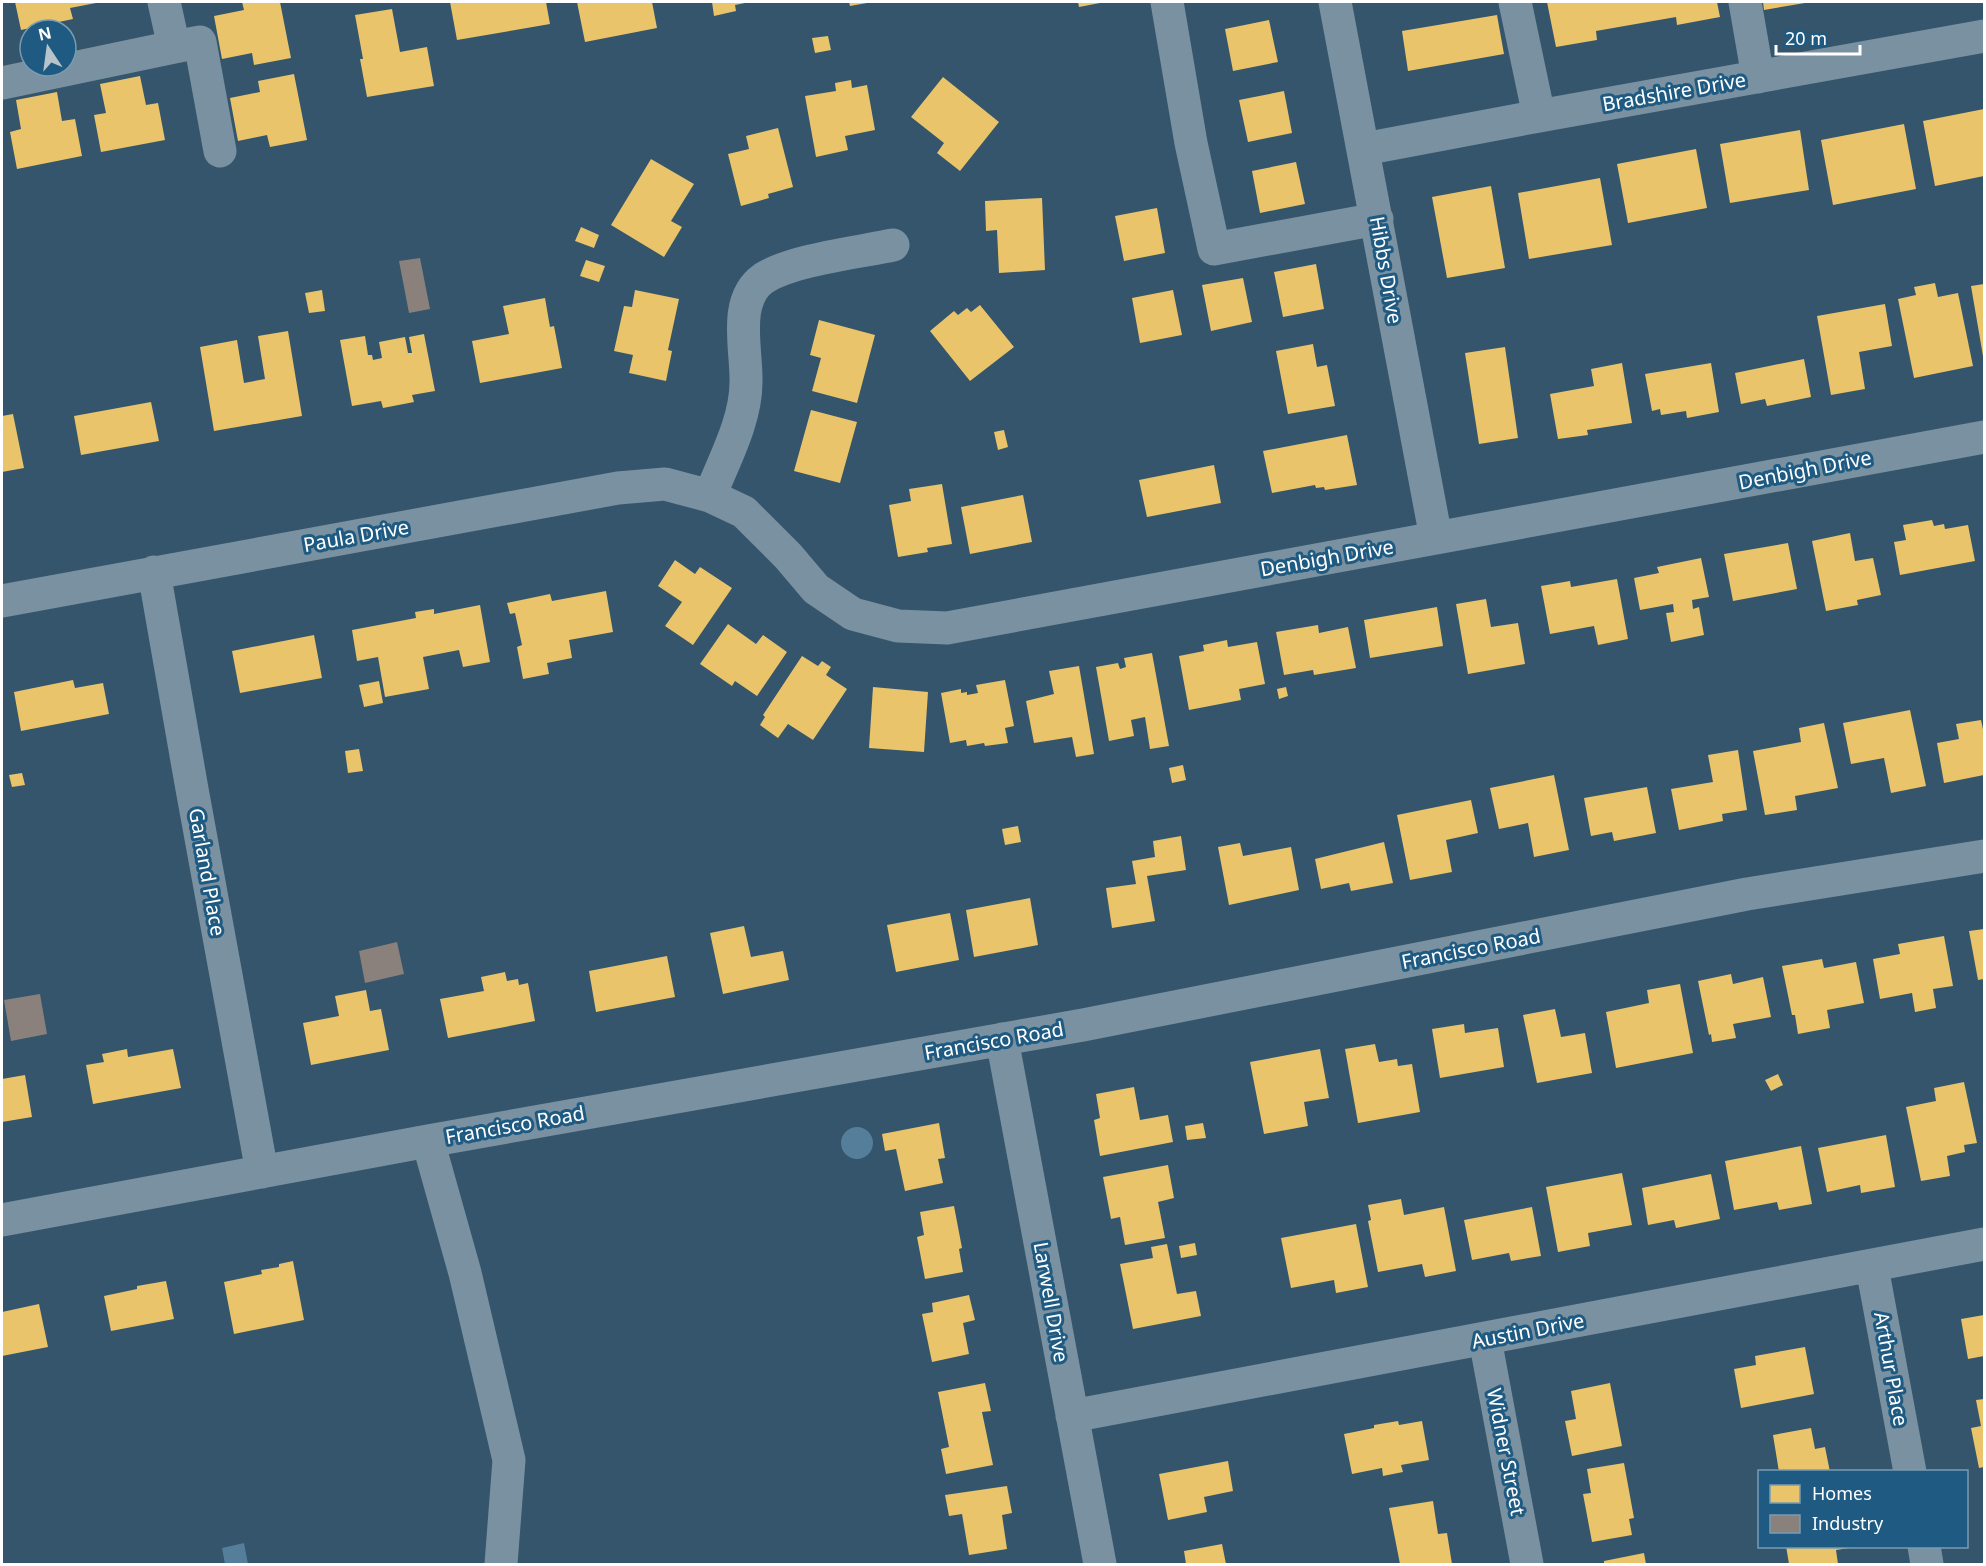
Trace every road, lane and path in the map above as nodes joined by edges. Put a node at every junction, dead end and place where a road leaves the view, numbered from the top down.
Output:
1 (164, 2) edge
2 (1167, 2) edge
3 (1335, 2) edge
4 (1515, 2) edge
5 (1745, 2) edge
6 (1984, 36) edge
7 (174, 47) junction
8 (1758, 77) junction
9 (2, 83) edge
10 (1539, 116) junction
11 (1364, 149) junction
12 (220, 151) dead end
13 (1377, 219) junction
14 (893, 245) dead end
15 (1984, 437) edge
16 (710, 496) junction
17 (1436, 538) junction
18 (154, 572) junction
19 (2, 601) edge
20 (1984, 856) edge
21 (1002, 1039) junction
22 (428, 1141) junction
23 (262, 1172) junction
24 (2, 1220) edge
25 (1984, 1244) edge
26 (1872, 1267) junction
27 (1485, 1340) junction
28 (1072, 1416) junction
29 (1910, 1470) edge
30 (1924, 1548) edge
31 (501, 1564) edge
32 (1100, 1564) edge
33 (1527, 1564) edge
34 (1927, 1564) edge

1 - 7 street
2 - 13 street
3 - 11 street, Hibbs Drive
4 - 10 street
5 - 8 street
6 - 8 street, Bradshire Drive
7 - 9 street
7 - 12 street
8 - 10 street, Bradshire Drive
10 - 11 street, Bradshire Drive
11 - 13 street, Hibbs Drive
13 - 17 street, Hibbs Drive
14 - 16 street
15 - 17 street, Denbigh Drive
16 - 17 street, Denbigh Drive
16 - 18 street, Paula Drive
18 - 19 street, Paula Drive
18 - 23 street, Garland Place
20 - 21 street, Francisco Road
21 - 22 street, Francisco Road
21 - 28 street, Larwell Drive
22 - 23 street, Francisco Road
22 - 31 street
23 - 24 street, Francisco Road
25 - 26 street, Austin Drive
26 - 27 street, Austin Drive
26 - 29 street, Arthur Place
27 - 28 street, Austin Drive
27 - 33 street, Widner Street
28 - 32 street, Larwell Drive
30 - 34 street

